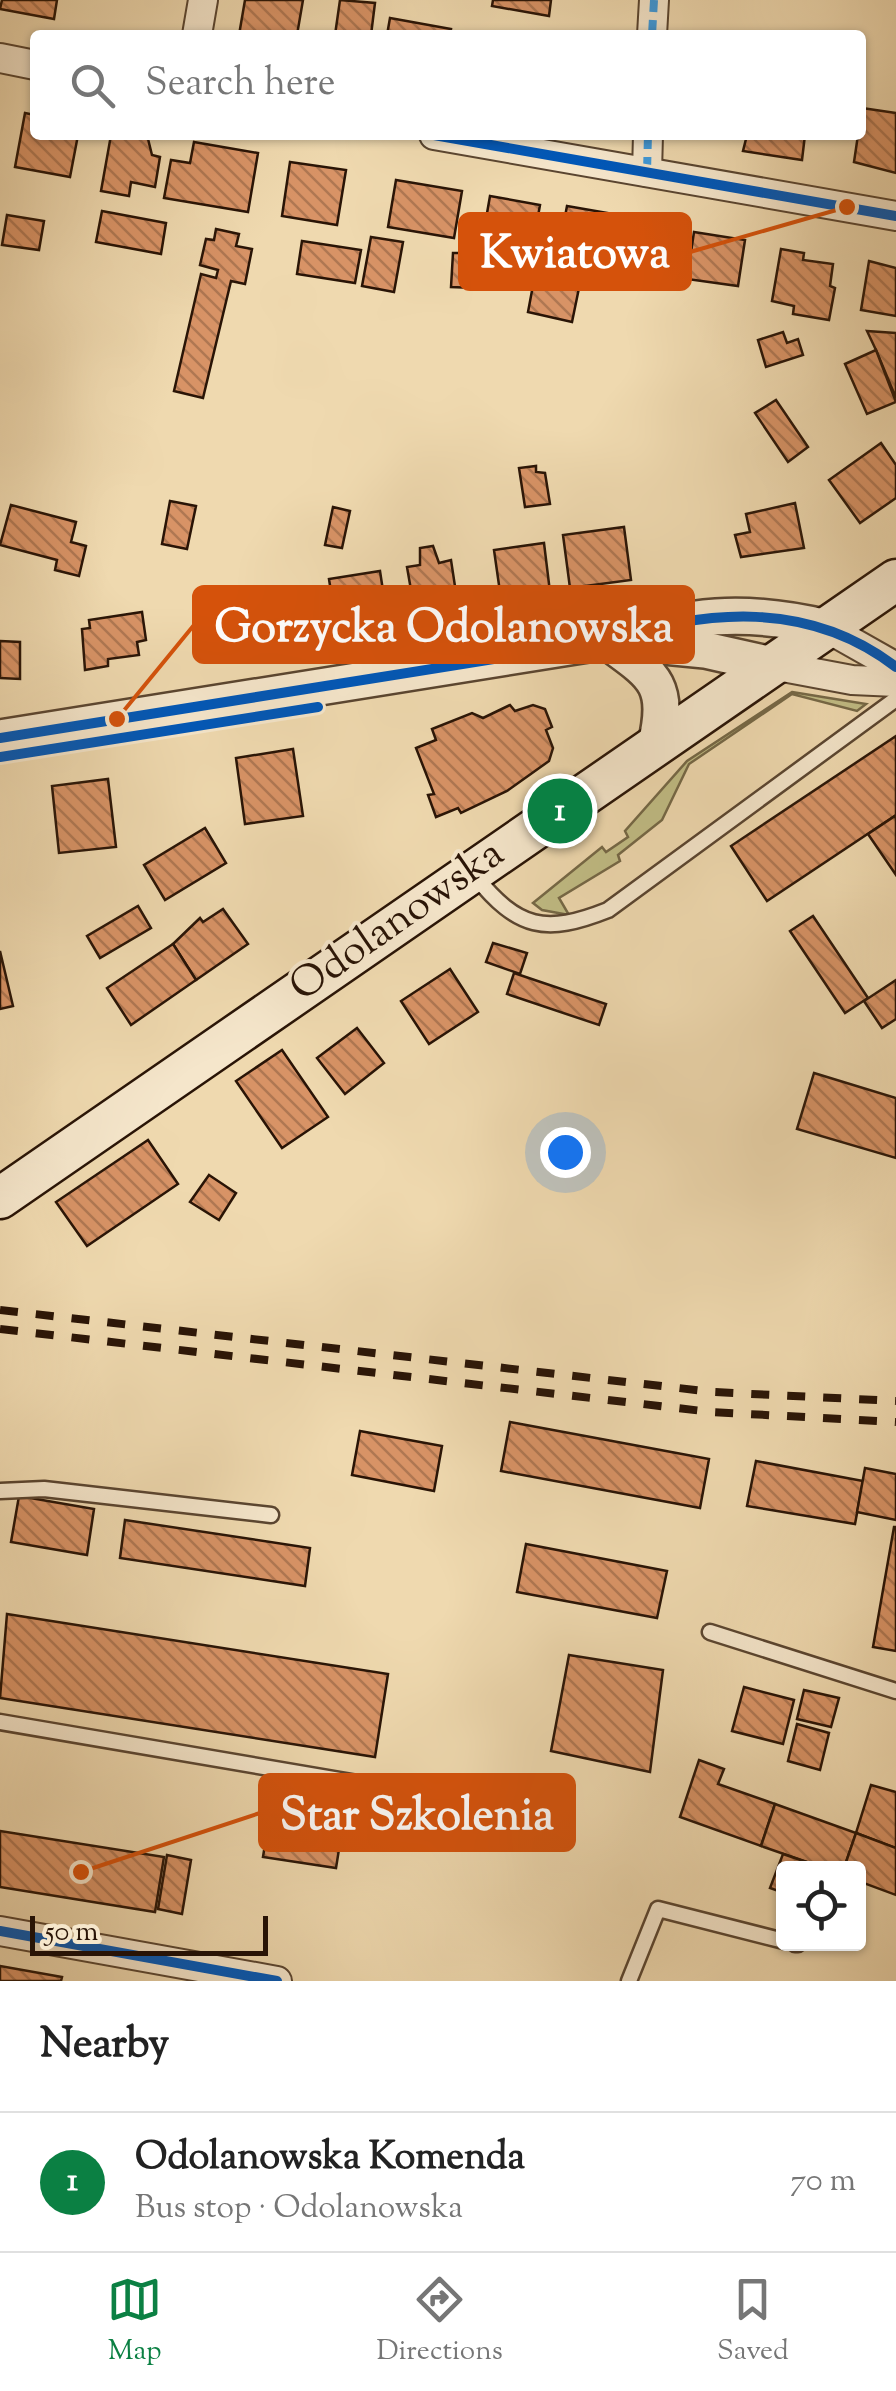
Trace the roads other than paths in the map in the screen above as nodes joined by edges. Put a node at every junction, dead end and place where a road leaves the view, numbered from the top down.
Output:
1 (203, 0) edge
2 (654, 0) edge
3 (198, 30) edge
4 (652, 30) edge
5 (0, 58) edge
6 (30, 64) edge
7 (463, 140) edge
8 (648, 140) edge
9 (647, 172) junction
10 (896, 216) edge
11 (896, 580) edge
12 (827, 628) junction
13 (607, 641) junction
14 (772, 665) junction
15 (896, 667) edge
16 (896, 682) edge
17 (896, 699) edge
18 (0, 738) edge
19 (656, 745) junction
20 (472, 871) junction
21 (0, 1198) edge
22 (0, 1491) edge
23 (271, 1515) dead end
24 (710, 1632) dead end
25 (896, 1691) edge
26 (0, 1722) edge
27 (393, 1788) dead end
28 (0, 1931) edge
29 (776, 1938) edge
30 (277, 1981) edge
31 (629, 1981) edge

1 - 3 street
2 - 4 street
5 - 6 street
7 - 9 street
8 - 9 street
9 - 10 street
11 - 12 main road, Odolanowska
12 - 13 street
12 - 14 main road, Odolanowska
12 - 15 street
13 - 14 street
13 - 18 street
13 - 19 street
14 - 16 street
14 - 19 main road, Odolanowska
17 - 20 lane
19 - 20 main road, Odolanowska
20 - 21 main road, Odolanowska
22 - 23 lane
24 - 25 lane
26 - 27 lane
28 - 30 street
29 - 31 lane

